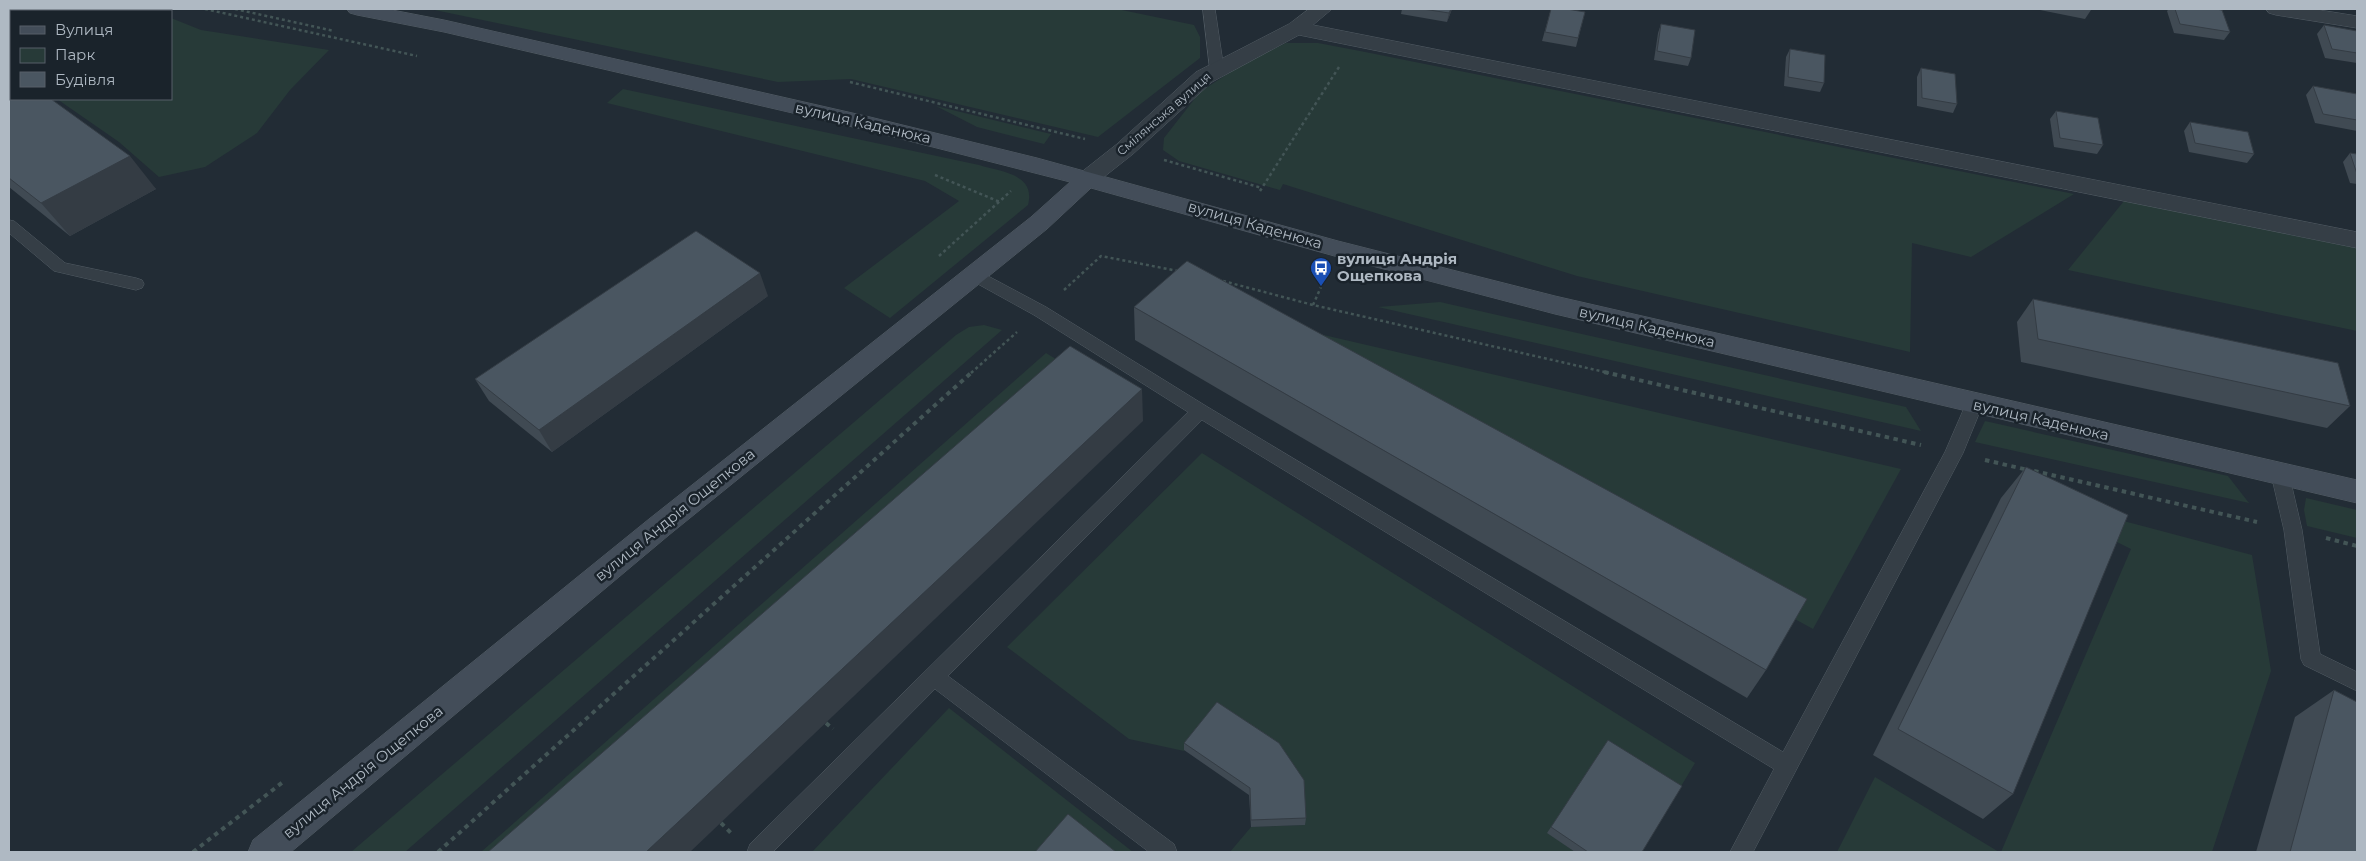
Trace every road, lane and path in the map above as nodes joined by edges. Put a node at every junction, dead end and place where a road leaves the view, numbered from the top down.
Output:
1 (205, 9) edge
2 (357, 9) edge
3 (1209, 9) edge
4 (1322, 9) edge
5 (2276, 9) edge
6 (2357, 22) edge
7 (1296, 28) junction
8 (1357, 40) junction
9 (416, 56) dead end
10 (1217, 70) junction
11 (850, 82) dead end
12 (1125, 149) junction
13 (1087, 179) junction
14 (9, 226) edge
15 (2357, 240) edge
16 (1188, 272) edge
17 (973, 274) junction
18 (1217, 280) edge
19 (136, 284) dead end
20 (1321, 287) dead end
21 (1313, 305) junction
22 (1040, 312) junction
23 (1974, 404) junction
24 (1200, 411) junction
25 (1954, 453) junction
26 (2280, 474) junction
27 (2357, 492) edge
28 (2292, 530) junction
29 (2357, 546) edge
30 (934, 676) junction
31 (2357, 682) edge
32 (1787, 766) junction
33 (265, 852) edge
34 (438, 852) edge
35 (758, 852) edge
36 (1166, 852) edge
37 (1741, 852) edge

1 - 9 path
2 - 13 street, вулиця Каденюка
3 - 10 lane
4 - 7 street, Смілянська вулиця
5 - 6 street
7 - 8 street
7 - 10 street, Смілянська вулиця
8 - 12 path
8 - 15 street
10 - 12 street, Смілянська вулиця
11 - 12 path
12 - 13 street, Смілянська вулиця
13 - 17 street, вулиця Андрія Ощепкова
13 - 23 street, вулиця Каденюка
14 - 19 lane
16 - 22 path
17 - 22 lane
17 - 33 street, вулиця Андрія Ощепкова
18 - 21 path
20 - 21 path
21 - 25 path
22 - 24 lane
22 - 34 path
23 - 25 lane
23 - 26 street, вулиця Каденюка
24 - 30 lane
24 - 32 lane
25 - 28 path
25 - 32 lane
26 - 27 street, вулиця Каденюка
26 - 28 lane
28 - 29 path
28 - 31 lane
30 - 35 lane
30 - 36 lane
32 - 37 lane

